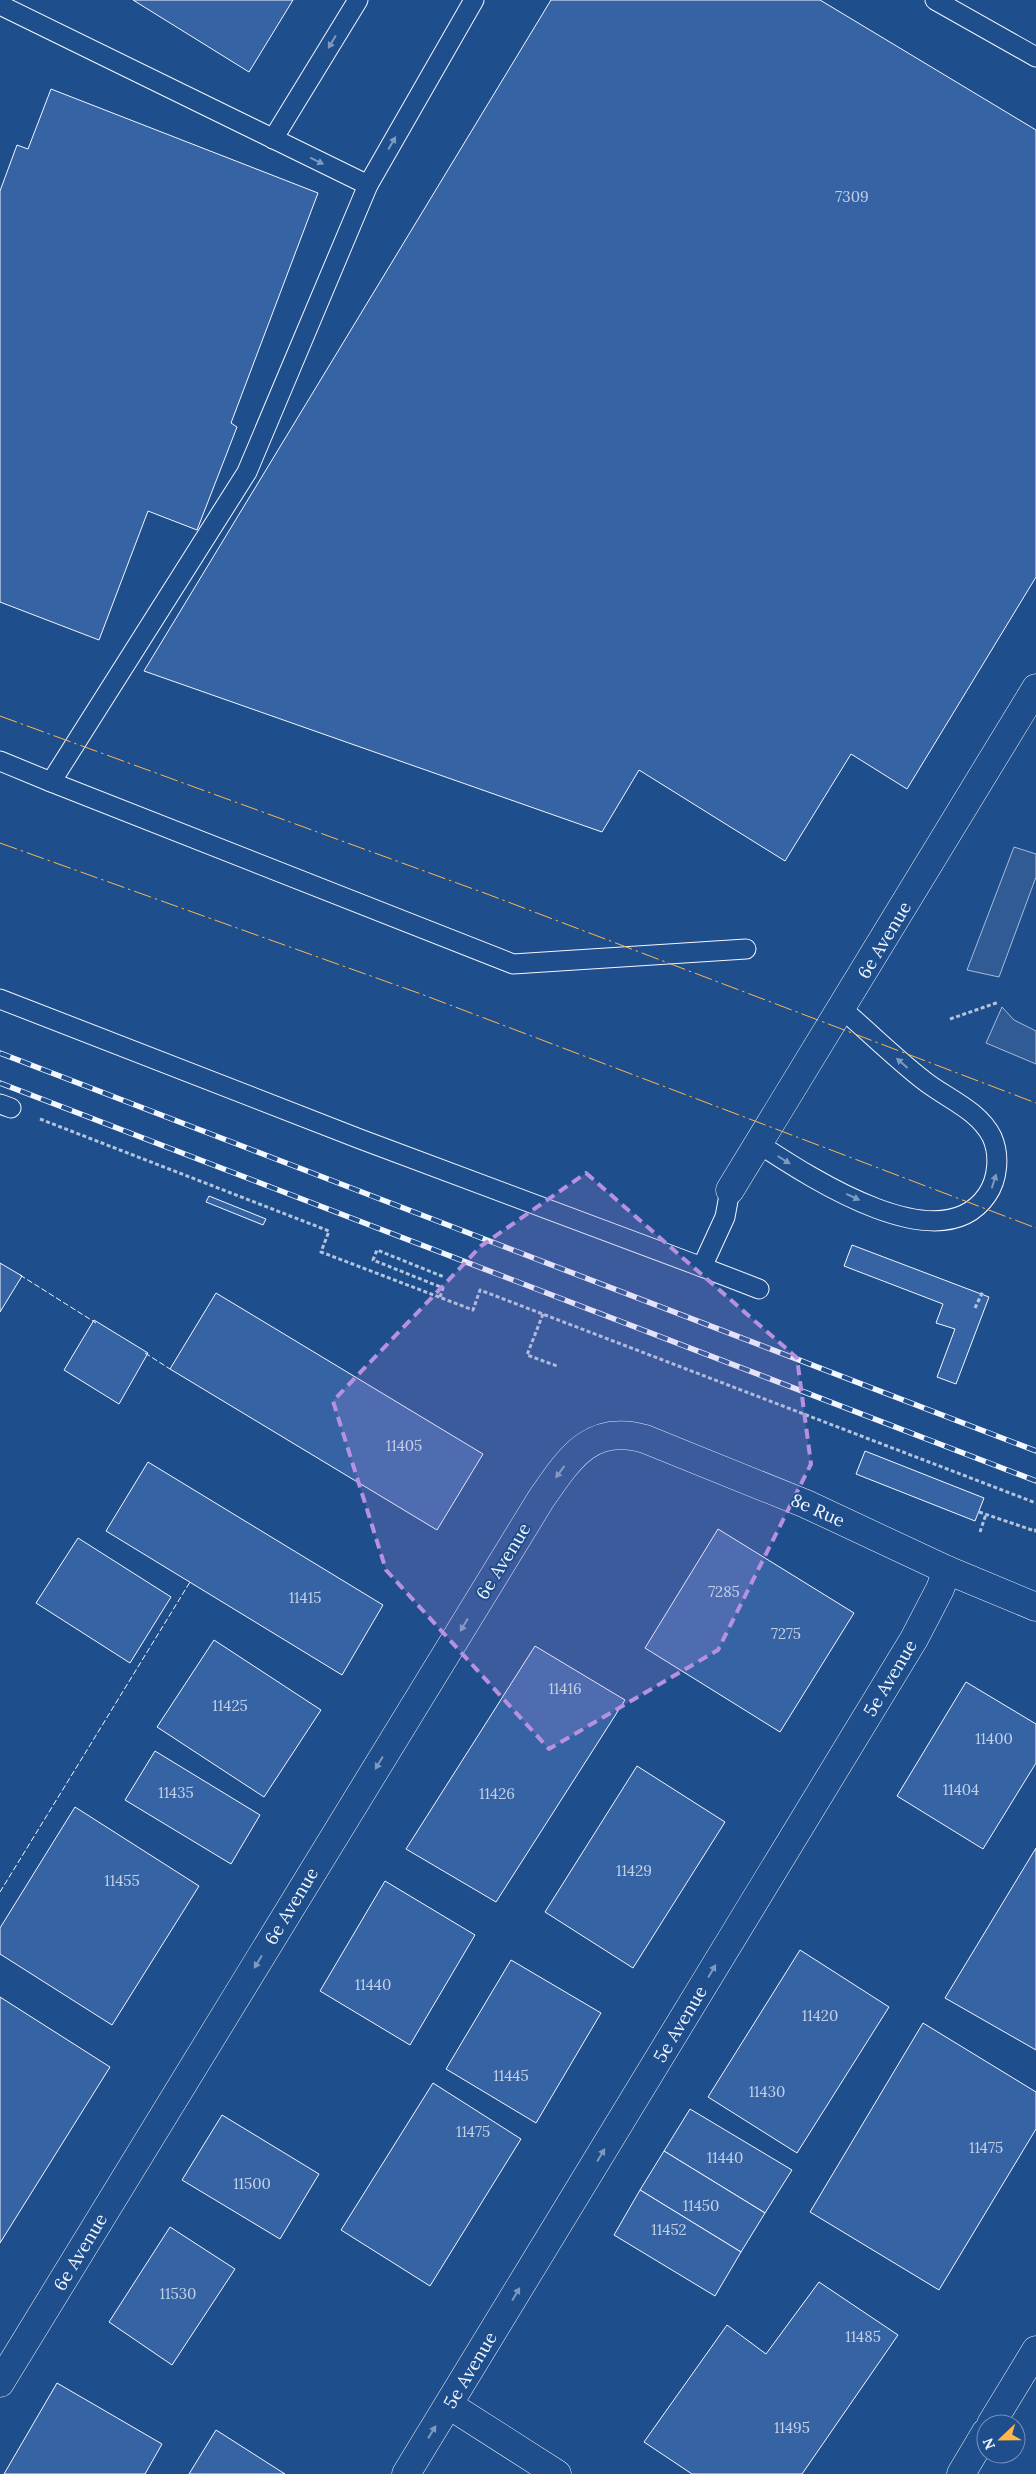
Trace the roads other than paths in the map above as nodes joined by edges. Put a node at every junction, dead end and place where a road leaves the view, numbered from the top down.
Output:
1 (358, 0) edge
2 (474, 0) edge
3 (935, 0) edge
4 (0, 5) edge
5 (1036, 57) edge
6 (273, 139) junction
7 (368, 185) junction
8 (1036, 688) edge
9 (0, 761) edge
10 (51, 782) junction
11 (746, 949) dead end
12 (0, 999) edge
13 (842, 1009) junction
14 (759, 1144) junction
15 (730, 1190) joint
16 (702, 1267) junction
17 (759, 1289) dead end
18 (595, 1440) joint
19 (947, 1570) junction
20 (1036, 1607) edge
21 (1036, 2350) edge
22 (0, 2383) edge
23 (449, 2405) junction
24 (997, 2414) edge
25 (976, 2448) edge
26 (406, 2474) edge
27 (557, 2474) edge
28 (960, 2474) edge

1 -> 6 lane
7 -> 2 lane
3 - 5 lane
4 - 6 lane
6 -> 7 lane
7 - 10 lane
8 - 13 street, 6e Avenue
9 - 10 lane
10 - 11 lane
12 - 16 lane
13 - 14 street, 6e Avenue
14 -> 13 lane
14 - 15 street, 6e Avenue
15 - 16 lane
16 - 17 lane
18 - 19 street, 8e Rue
18 -> 22 street, 6e Avenue
19 - 20 street, 8e Rue
23 -> 19 street, 5e Avenue
21 - 24 street
26 -> 23 street, 5e Avenue
23 - 27 street
25 - 28 street

